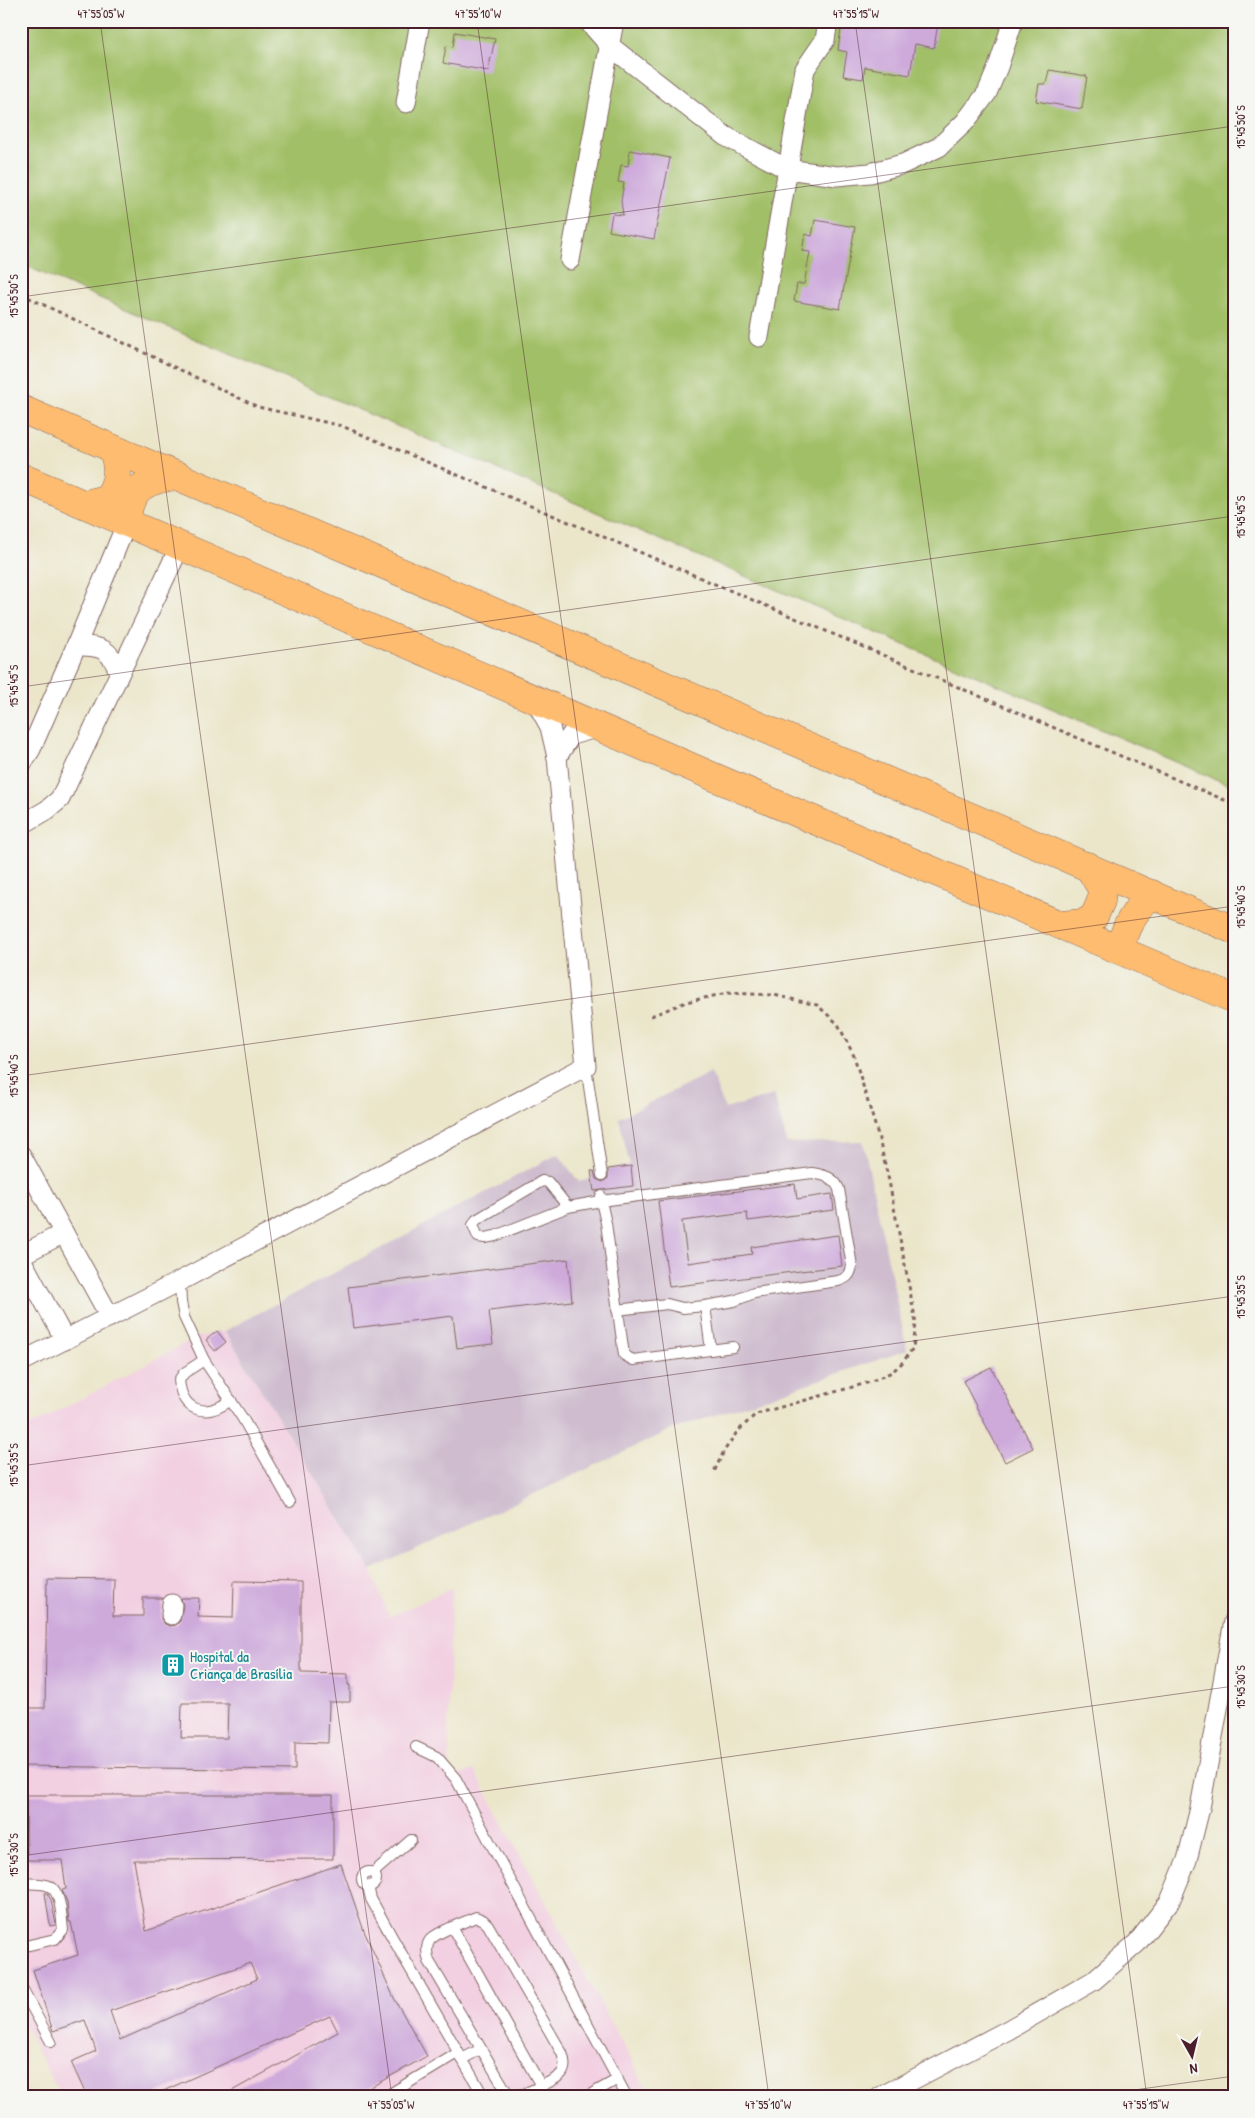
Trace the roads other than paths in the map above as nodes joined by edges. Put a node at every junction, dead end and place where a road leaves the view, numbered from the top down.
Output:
1 (420, 21) edge
2 (588, 21) edge
3 (614, 21) edge
4 (828, 21) edge
5 (1013, 21) edge
6 (610, 46) junction
7 (406, 103) dead end
8 (787, 169) junction
9 (570, 260) dead end
10 (759, 337) dead end
11 (21, 409) edge
12 (113, 449) junction
13 (179, 476) junction
14 (21, 477) edge
15 (86, 504) junction
16 (127, 522) junction
17 (180, 546) junction
18 (76, 646) junction
19 (120, 672) junction
20 (535, 700) junction
21 (600, 727) junction
22 (557, 757) junction
23 (21, 765) edge
24 (21, 826) edge
25 (1088, 866) junction
26 (1152, 894) junction
27 (1060, 925) junction
28 (1234, 930) edge
29 (1120, 949) junction
30 (1234, 999) edge
31 (586, 1066) junction
32 (21, 1155) edge
33 (602, 1174) dead end
34 (601, 1198) junction
35 (568, 1207) junction
36 (64, 1233) junction
37 (21, 1255) edge
38 (21, 1259) edge
39 (180, 1281) junction
40 (705, 1306) junction
41 (617, 1310) junction
42 (110, 1318) junction
43 (66, 1340) junction
44 (733, 1347) dead end
45 (711, 1350) junction
46 (204, 1360) junction
47 (21, 1362) edge
48 (231, 1400) junction
49 (290, 1502) dead end
50 (1234, 1621) edge
51 (416, 1747) dead end
52 (411, 1840) dead end
53 (21, 1883) edge
54 (452, 1927) junction
55 (21, 1947) edge
56 (21, 1987) edge
57 (51, 2042) dead end
58 (481, 2049) junction
59 (460, 2056) junction
60 (618, 2079) junction
61 (541, 2086) junction
62 (385, 2097) edge
63 (484, 2097) edge
64 (586, 2097) edge
65 (627, 2097) edge
66 (880, 2097) edge

1 - 7 street
2 - 6 street
3 - 6 street
4 - 8 street
5 - 8 street
6 - 8 street
6 - 9 street
8 - 10 street
11 - 12 main road
12 - 13 main road
12 - 15 main road
13 - 16 main road
13 - 25 main road
14 - 15 main road
15 - 16 main road
16 - 17 main road
16 - 18 street
17 - 19 street
17 - 20 main road
18 - 19 street
18 - 23 street
19 - 24 street
20 - 21 main road
20 - 22 street
21 - 22 street
21 - 27 main road
22 - 31 street
25 - 26 main road
25 - 27 main road
26 - 28 main road
26 - 29 main road
27 - 29 main road
29 - 30 main road
31 - 33 lane
31 - 39 street
32 - 36 street
34 - 35 lane
34 - 40 lane
34 - 41 lane
35 - 35 lane
36 - 37 street
36 - 42 street
38 - 43 street
39 - 42 street
39 - 46 lane
40 - 41 lane
40 - 45 lane
41 - 45 lane
42 - 43 street
43 - 47 street
44 - 45 lane
46 - 48 lane
46 - 48 lane
48 - 49 lane
50 - 66 street
51 - 60 lane
52 - 59 lane
53 - 55 lane
54 - 58 lane
54 - 61 lane
54 - 61 lane
56 - 57 lane
58 - 59 lane
58 - 61 lane
59 - 62 lane
59 - 63 lane
60 - 64 lane
60 - 65 lane

